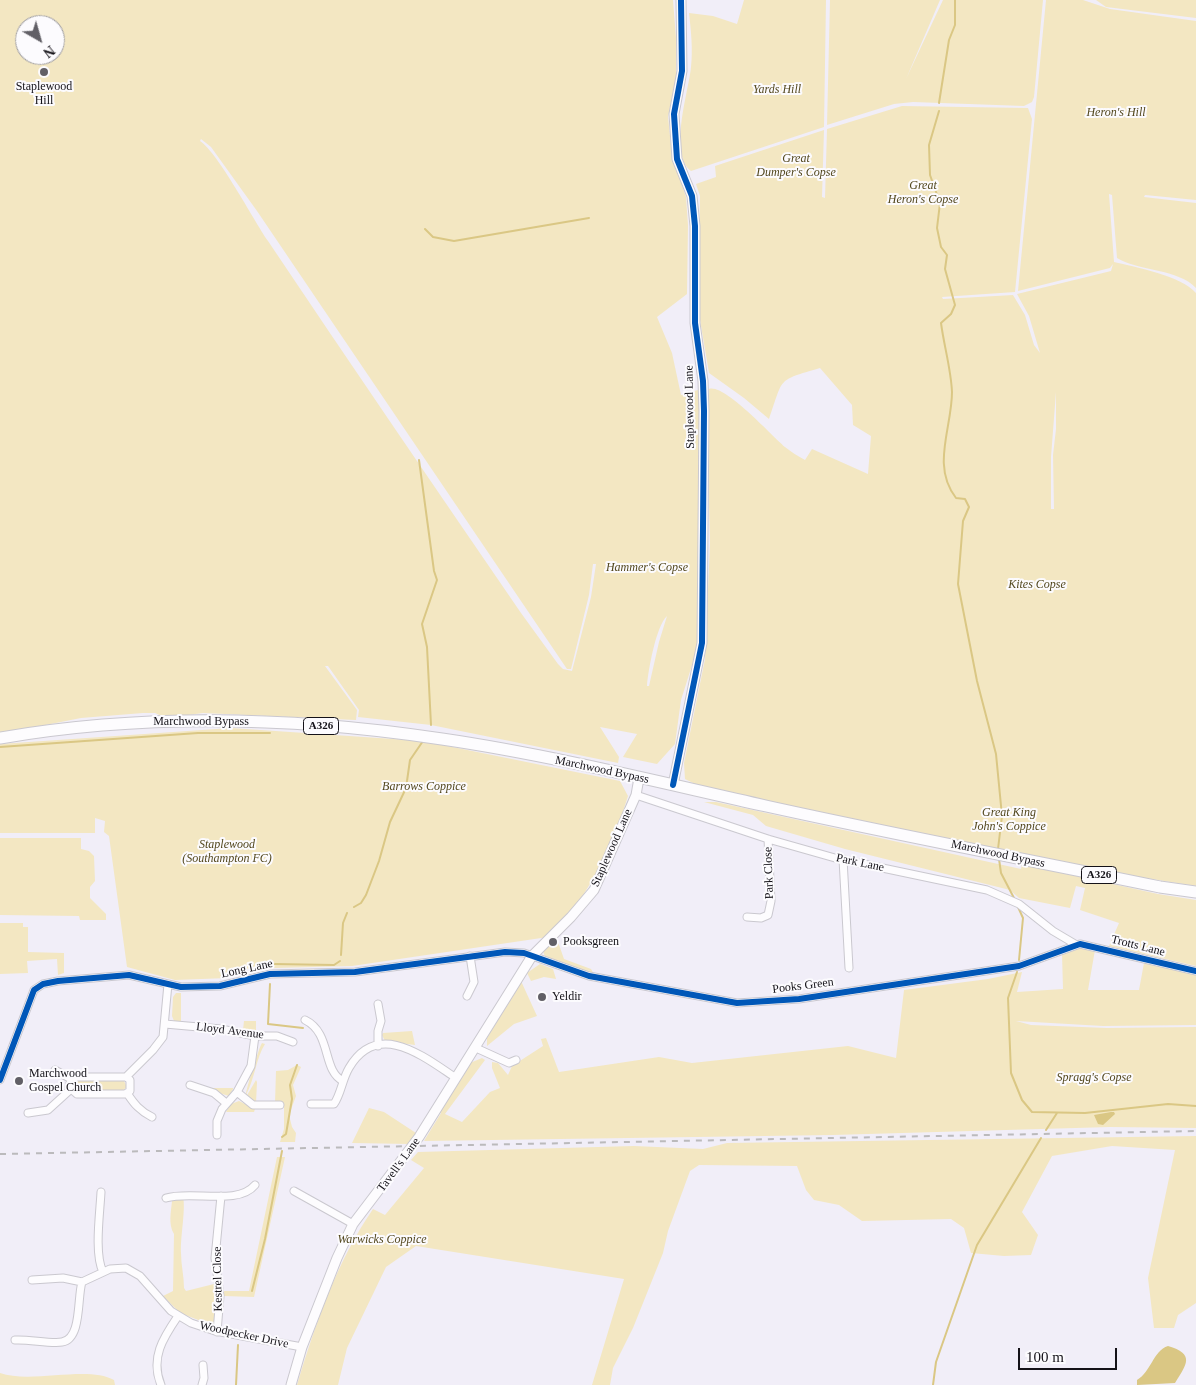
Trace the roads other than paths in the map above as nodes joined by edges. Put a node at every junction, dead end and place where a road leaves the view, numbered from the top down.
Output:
1 (681, 0) edge
2 (0, 738) edge
3 (639, 778) junction
4 (673, 786) junction
5 (636, 795) junction
6 (768, 839) junction
7 (843, 859) junction
8 (1196, 892) edge
9 (747, 917) dead end
10 (1075, 944) junction
11 (470, 956) junction
12 (532, 956) junction
13 (849, 968) dead end
14 (1196, 971) edge
15 (168, 984) junction
16 (467, 996) dead end
17 (378, 1004) dead end
18 (305, 1020) dead end
19 (165, 1024) junction
20 (255, 1036) junction
21 (293, 1042) dead end
22 (378, 1046) junction
23 (476, 1048) junction
24 (516, 1060) dead end
25 (55, 1070) dead end
26 (126, 1077) junction
27 (456, 1078) junction
28 (71, 1079) junction
29 (0, 1080) edge
30 (343, 1081) junction
31 (190, 1086) dead end
32 (70, 1090) junction
33 (237, 1092) junction
34 (127, 1093) junction
35 (226, 1103) junction
36 (311, 1104) dead end
37 (280, 1106) dead end
38 (28, 1113) dead end
39 (152, 1117) dead end
40 (217, 1135) dead end
41 (255, 1185) dead end
42 (294, 1191) dead end
43 (101, 1192) dead end
44 (221, 1196) junction
45 (166, 1198) dead end
46 (353, 1224) junction
47 (103, 1272) junction
48 (32, 1280) dead end
49 (82, 1282) junction
50 (178, 1316) junction
51 (217, 1332) junction
52 (14, 1340) dead end
53 (302, 1347) junction
54 (203, 1365) dead end
55 (161, 1385) edge
56 (202, 1385) edge
57 (291, 1385) edge

1 - 4 street, Staplewood Lane
2 - 3 main road, Marchwood Bypass / A326
3 - 4 main road, Marchwood Bypass / A326
3 - 5 street, Staplewood Lane
4 - 8 main road, Marchwood Bypass / A326
5 - 6 street, Park Lane
5 - 12 street, Staplewood Lane
6 - 7 street, Park Lane
6 - 9 street, Park Close
7 - 10 street, Park Lane
7 - 13 street
10 - 12 street, Pooks Green
10 - 14 street, Trotts Lane
11 - 12 street, Long Lane
11 - 15 street, Long Lane
11 - 16 street
12 - 23 street, Tavell's Lane
15 - 19 street
15 - 29 street, Long Lane
17 - 22 street
18 - 30 street
19 - 20 street, Lloyd Avenue
19 - 26 street
20 - 21 street, Lloyd Avenue
20 - 33 street
22 - 27 street
22 - 30 street
23 - 24 street
23 - 27 street, Tavell's Lane
25 - 28 street
26 - 28 street
26 - 34 street
27 - 46 street, Tavell's Lane
28 - 32 street
30 - 36 street
31 - 35 street
32 - 34 street
32 - 38 street
33 - 35 street
33 - 37 street
34 - 39 street
35 - 40 street
41 - 44 street
42 - 46 street
43 - 47 street
44 - 45 street
44 - 51 street, Kestrel Close
46 - 53 street, Tavell's Lane
47 - 49 street, Woodpecker Drive
47 - 50 street, Woodpecker Drive
48 - 49 street
49 - 52 street
50 - 51 street, Woodpecker Drive
50 - 55 street
51 - 53 street, Woodpecker Drive
53 - 57 street, Tavell's Lane
54 - 56 street

